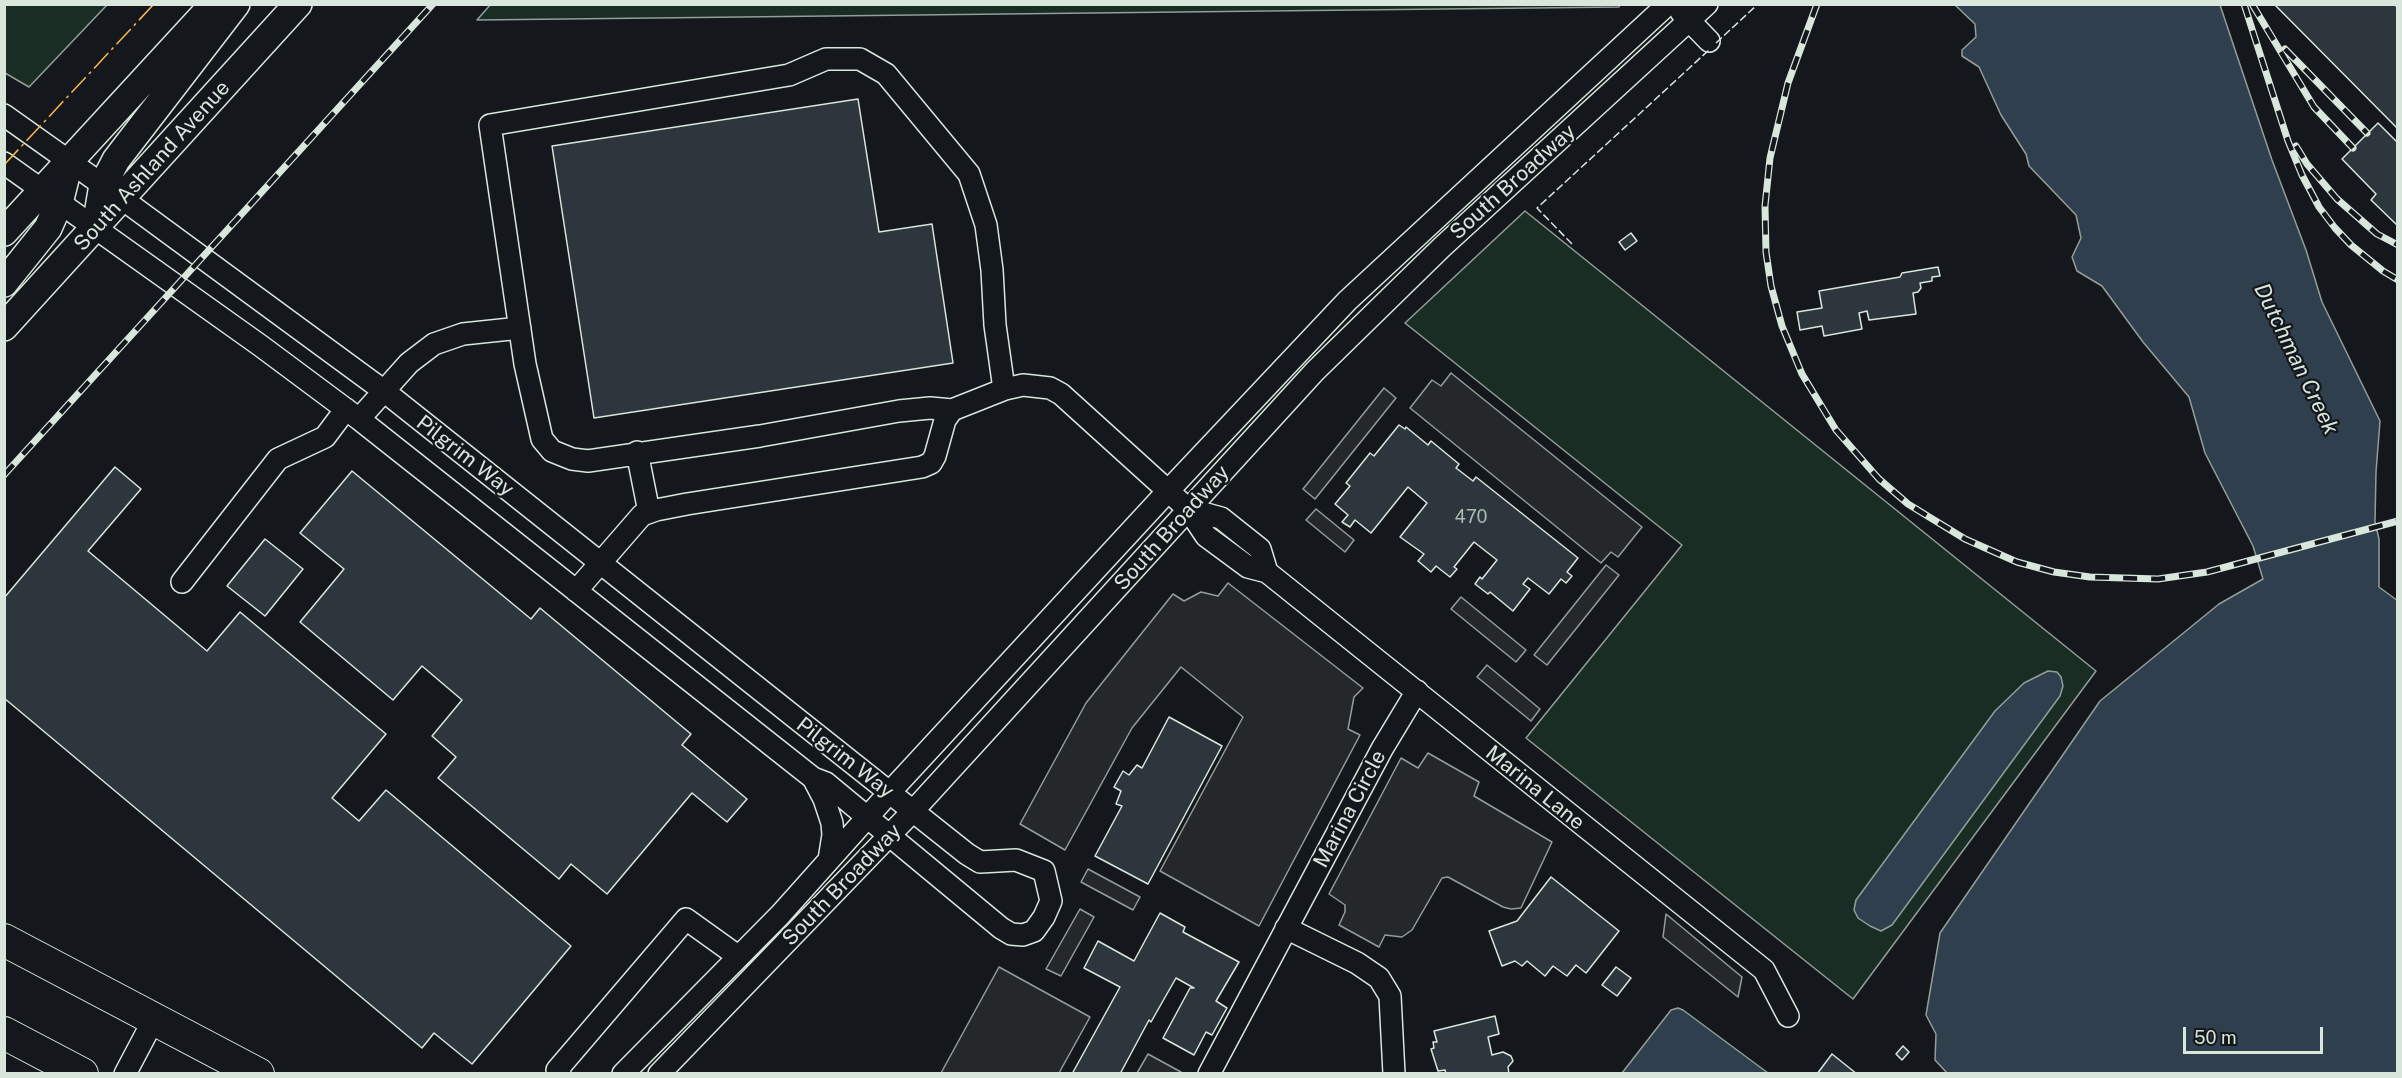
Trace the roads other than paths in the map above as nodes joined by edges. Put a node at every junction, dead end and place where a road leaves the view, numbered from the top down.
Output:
1 (214, 4) edge
2 (236, 4) edge
3 (298, 4) edge
4 (1668, 4) edge
5 (1674, 4) edge
6 (1707, 4) edge
7 (1689, 21) junction
8 (1709, 41) dead end
9 (4, 115) edge
10 (69, 161) junction
11 (4, 163) edge
12 (112, 192) junction
13 (50, 197) junction
14 (96, 228) junction
15 (4, 232) edge
16 (4, 283) edge
17 (4, 327) edge
18 (520, 328) junction
19 (1004, 389) junction
20 (384, 391) junction
21 (952, 410) junction
22 (353, 414) junction
23 (637, 453) junction
24 (1168, 491) junction
25 (1188, 509) junction
26 (650, 512) junction
27 (601, 564) junction
28 (182, 582) dead end
29 (576, 591) junction
30 (1417, 692) junction
31 (813, 778) junction
32 (889, 793) junction
33 (913, 811) junction
34 (868, 817) junction
35 (889, 837) junction
36 (829, 860) junction
37 (1286, 927) junction
38 (4, 940) edge
39 (739, 957) junction
40 (1788, 1016) dead end
41 (154, 1019) junction
42 (4, 1033) edge
43 (82, 1074) edge
44 (125, 1074) edge
45 (258, 1074) edge
46 (560, 1074) edge
47 (623, 1074) edge
48 (659, 1074) edge
49 (1209, 1074) edge
50 (1394, 1074) edge

1 - 10 main road
2 - 12 main road
3 - 12 main road, South Ashland Avenue
4 - 24 street, South Broadway
5 - 7 street
6 - 7 street, South Broadway
7 - 8 street
7 - 25 street, South Broadway
9 - 10 street, Pilgrim Way
10 - 12 street, Pilgrim Way
10 - 13 main road
11 - 13 street, Pilgrim Way
12 - 14 main road
12 - 20 street, Pilgrim Way
13 - 14 street, Pilgrim Way
13 - 15 main road
13 - 16 main road
14 - 17 main road, South Ashland Avenue
14 - 22 street, Pilgrim Way
18 - 19 street
18 - 20 street
18 - 23 street
19 - 21 street, Marina Lane
19 - 24 street, Marina Lane
20 - 22 street
20 - 27 street, Pilgrim Way
21 - 23 street
21 - 26 street
22 - 28 street
22 - 29 street, Pilgrim Way
23 - 26 street
24 - 25 street, Marina Lane
24 - 32 street, South Broadway
25 - 30 street, Marina Lane
25 - 33 street, South Broadway
26 - 27 street
27 - 29 street
27 - 32 street, Pilgrim Way
29 - 31 street, Pilgrim Way
30 - 37 street, Marina Circle
30 - 40 street, Marina Lane
31 - 34 street, Pilgrim Way
31 - 36 street
32 - 33 street, Pilgrim Way
32 - 34 street, South Broadway
33 - 35 street, South Broadway
33 - 35 street, Pilgrim Way
34 - 35 street, Pilgrim Way
34 - 36 street, South Broadway
35 - 48 street, South Broadway
36 - 39 street, South Broadway
37 - 49 street, Marina Circle
37 - 50 street
38 - 41 highway
39 - 46 street
39 - 47 street, South Broadway
41 - 44 street
41 - 45 highway
42 - 43 highway

